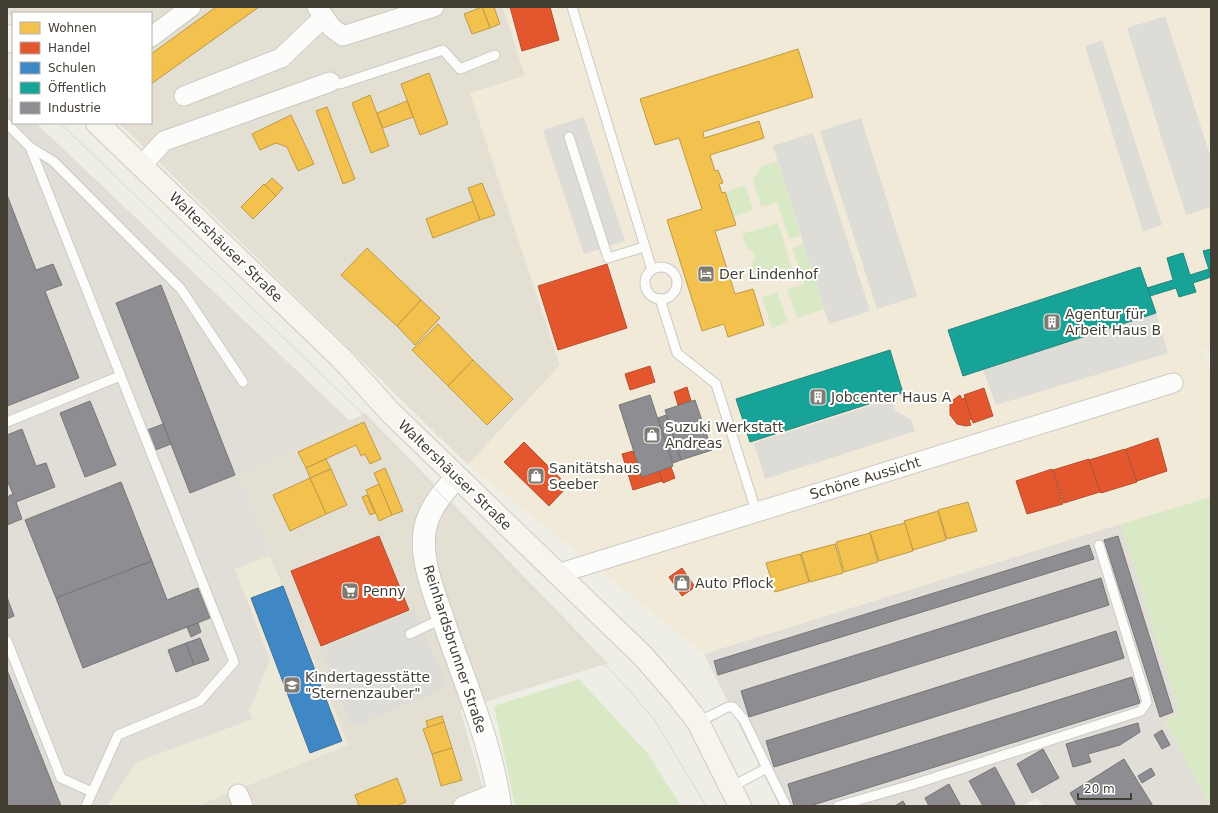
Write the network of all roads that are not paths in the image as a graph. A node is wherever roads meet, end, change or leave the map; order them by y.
1 (191, 7) edge
2 (434, 7) edge
3 (572, 7) edge
4 (321, 12) edge
5 (152, 36) edge
6 (495, 55) dead end
7 (330, 82) joint
8 (184, 96) dead end
9 (7, 124) edge
10 (98, 124) edge
11 (569, 137) dead end
12 (30, 147) junction
13 (141, 166) junction
14 (644, 247) junction
15 (652, 270) junction
16 (660, 299) junction
17 (120, 376) junction
18 (243, 382) dead end
19 (1173, 383) dead end
20 (7, 422) edge
21 (457, 477) junction
22 (756, 511) junction
23 (1099, 545) dead end
24 (557, 574) junction
25 (443, 618) junction
26 (410, 634) dead end
27 (7, 641) edge
28 (698, 722) junction
29 (767, 768) junction
30 (92, 792) junction
31 (735, 796) edge
32 (499, 799) edge
33 (86, 806) edge
34 (463, 806) edge
35 (786, 806) edge
36 (838, 806) edge

1 - 5 street
2 - 4 street
3 - 14 lane
4 - 8 street
6 - 7 lane
7 - 13 street
9 - 12 lane
10 - 13 main road, Waltershäuser Straße
11 - 14 lane
12 - 17 lane
12 - 18 lane
13 - 21 main road, Waltershäuser Straße
14 - 15 lane
15 - 16 lane
15 - 16 lane
16 - 22 lane
17 - 20 lane
17 - 30 lane
19 - 22 street, Schöne Aussicht
21 - 24 main road, Waltershäuser Straße
21 - 25 street, Reinhardsbrunner Straße
22 - 24 street, Schöne Aussicht
23 - 36 lane
24 - 28 main road, Waltershäuser Straße
25 - 26 lane
25 - 32 street, Reinhardsbrunner Straße
27 - 30 lane
28 - 29 lane
28 - 31 main road, Waltershäuser Straße
29 - 31 lane
29 - 35 lane
30 - 33 lane
32 - 34 street

